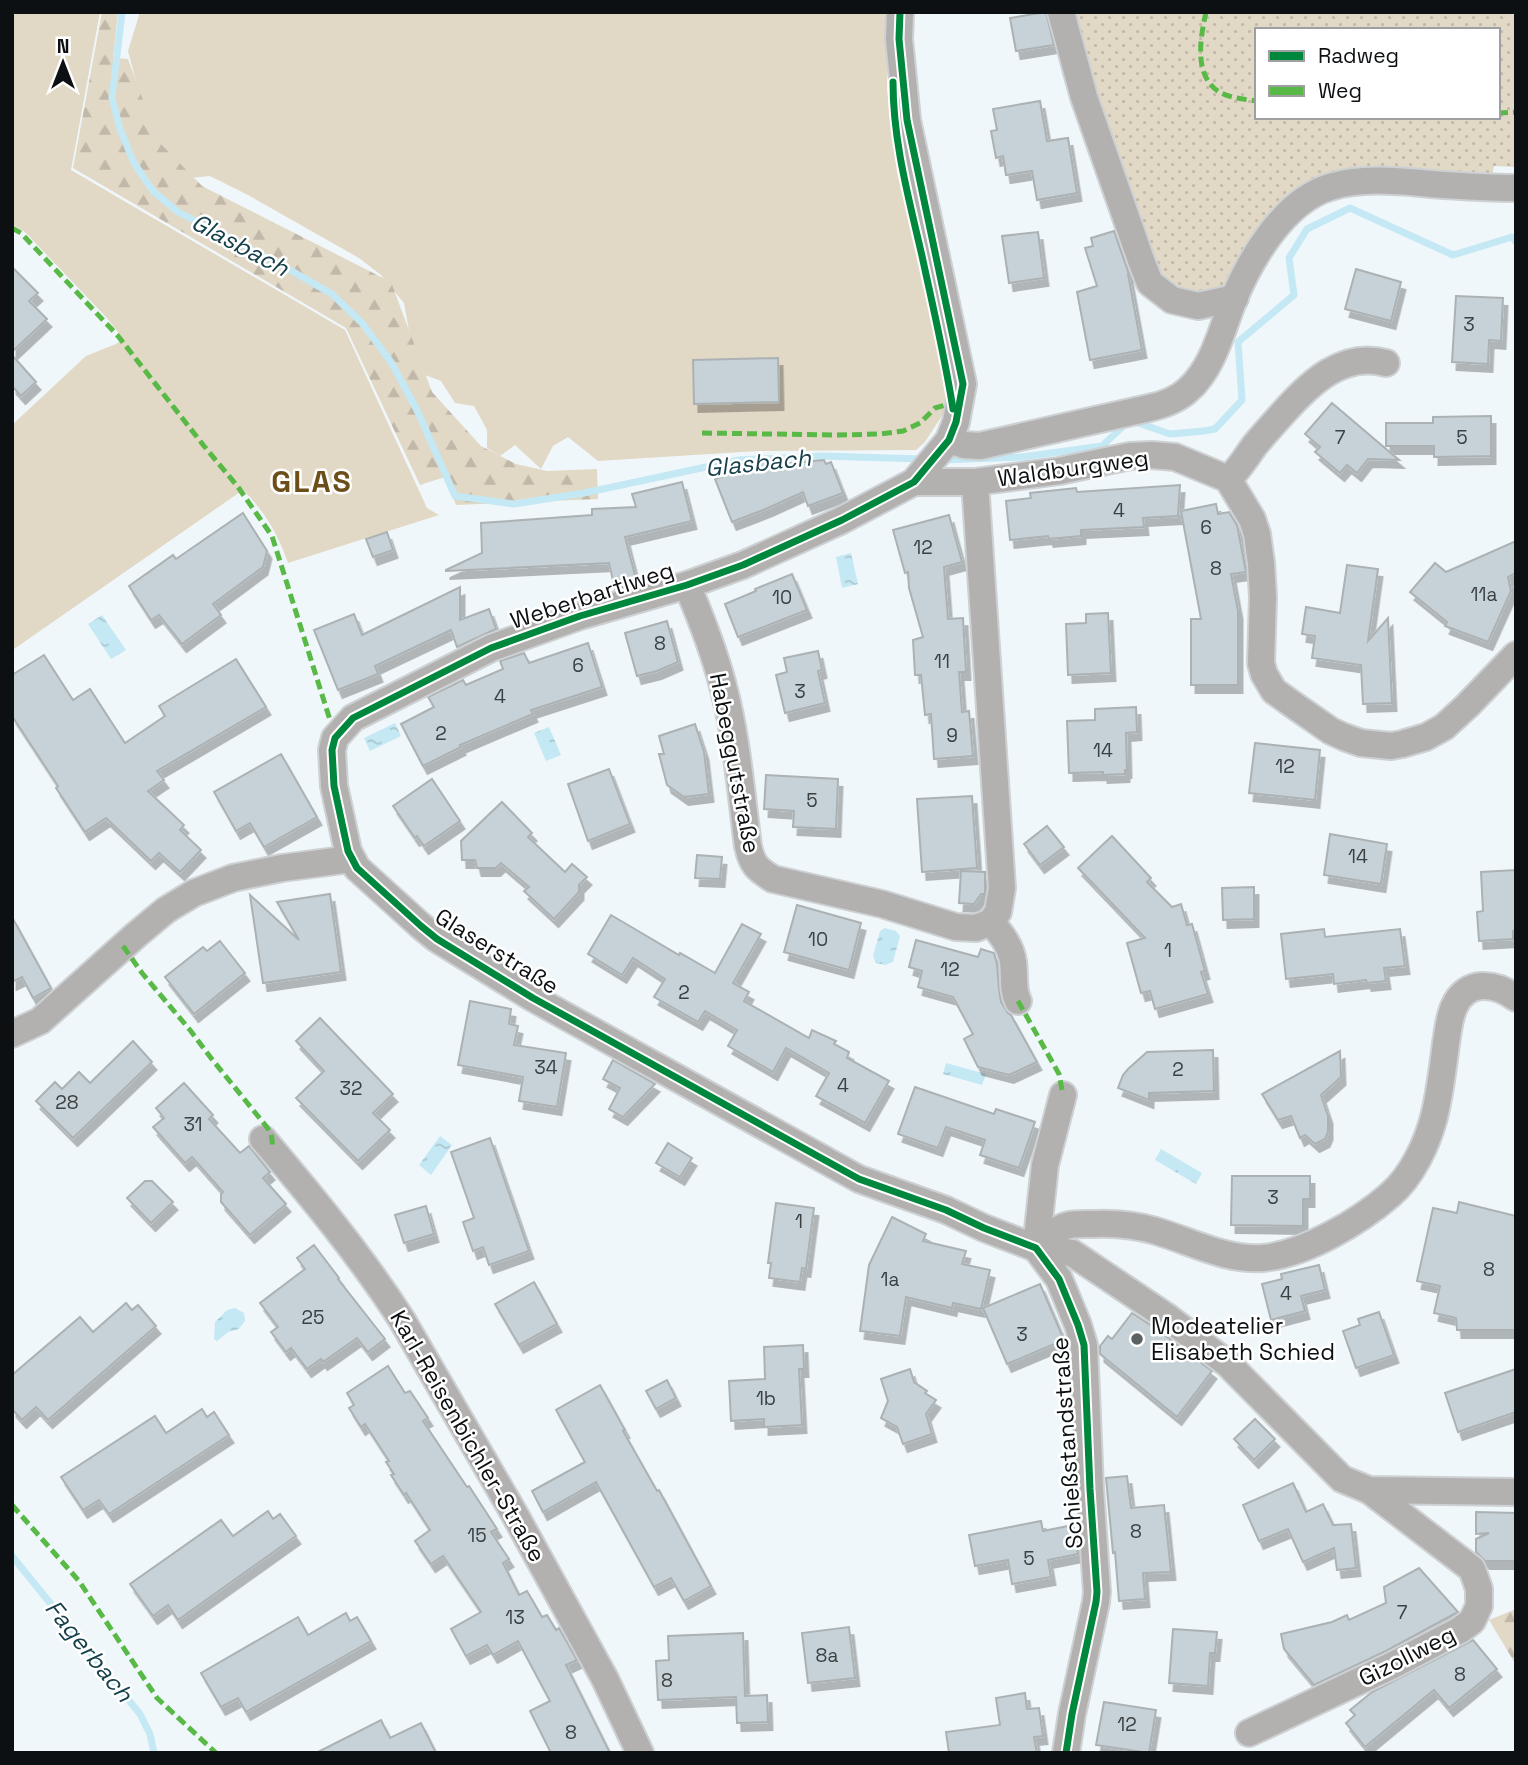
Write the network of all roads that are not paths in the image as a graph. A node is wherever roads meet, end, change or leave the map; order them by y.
1 (900, 12) edge
2 (1061, 12) edge
3 (1516, 188) edge
4 (1235, 298) junction
5 (1386, 363) dead end
6 (953, 431) junction
7 (1228, 480) junction
8 (914, 482) junction
9 (975, 482) junction
10 (687, 585) junction
11 (1516, 655) edge
12 (351, 859) junction
13 (991, 922) junction
14 (1516, 998) edge
15 (1018, 1001) dead end
16 (12, 1034) edge
17 (1063, 1095) dead end
18 (263, 1139) dead end
19 (1036, 1248) junction
20 (1369, 1490) junction
21 (1516, 1492) edge
22 (1249, 1733) dead end
23 (640, 1753) edge
24 (1066, 1753) edge

1 - 6 street
2 - 4 street
3 - 4 street
4 - 6 street
5 - 7 street
6 - 8 street, Weberbartlweg
7 - 9 street, Waldburgweg
7 - 11 street
8 - 9 street, Waldburgweg
8 - 10 street, Weberbartlweg
9 - 13 street
10 - 12 street, Weberbartlweg
10 - 13 street, Habeggutstraße
12 - 16 street
12 - 19 street, Glaserstraße
13 - 15 street
14 - 19 street
17 - 19 street
18 - 23 street, Karl-Reisenbichler-Straße
19 - 20 street, Gizollweg
19 - 24 street, Schießstandstraße
20 - 21 street, Gizollweg
20 - 22 street, Gizollweg

